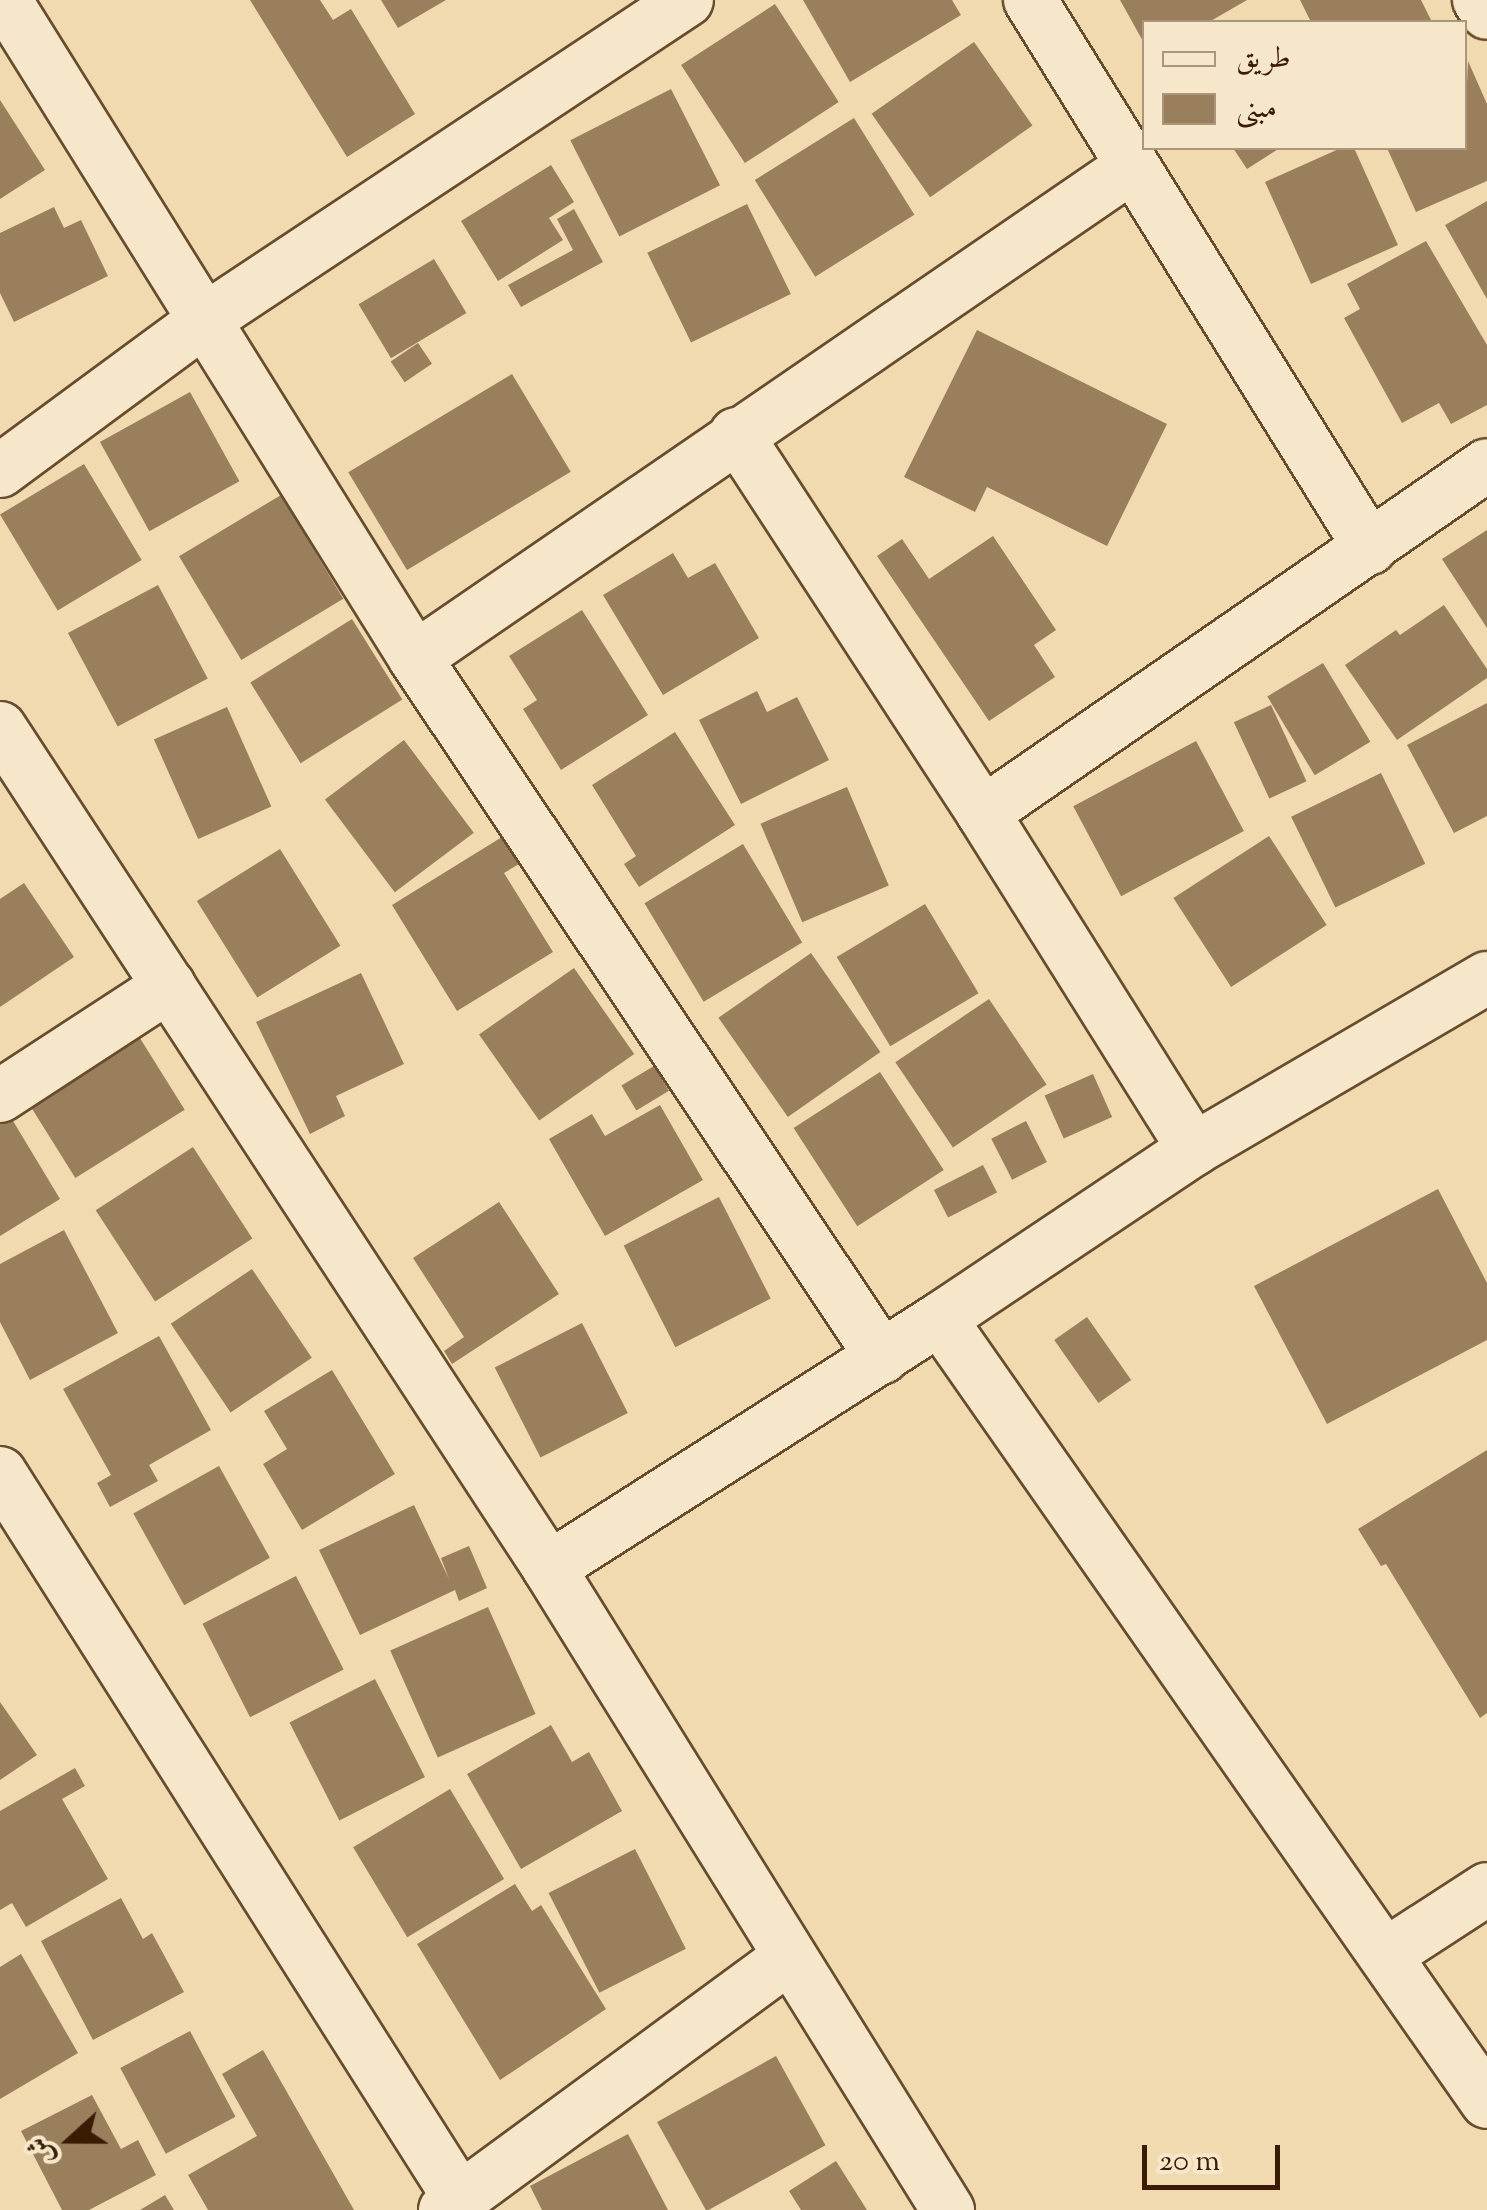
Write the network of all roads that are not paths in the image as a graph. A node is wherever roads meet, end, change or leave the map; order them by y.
1 (5, 0) edge
2 (687, 0) edge
3 (1030, 0) edge
4 (1479, 0) edge
5 (1487, 13) edge
6 (1130, 167) junction
7 (206, 319) junction
8 (736, 434) junction
9 (1487, 465) edge
10 (0, 471) edge
11 (1370, 548) junction
12 (415, 658) junction
13 (0, 728) edge
14 (984, 812) junction
15 (1487, 978) edge
16 (169, 986) junction
17 (0, 1096) edge
18 (1194, 1149) junction
19 (940, 1319) junction
20 (882, 1356) junction
21 (0, 1472) edge
22 (549, 1568) junction
23 (1487, 1889) edge
24 (1387, 1954) junction
25 (788, 1958) junction
26 (1487, 2102) edge
27 (452, 2204) edge
28 (948, 2210) edge

1 - 7 street
2 - 7 street
3 - 6 street
4 - 5 street
6 - 8 street
6 - 11 street
7 - 10 street
7 - 12 street
8 - 12 street
8 - 14 street
9 - 11 street
11 - 14 street
12 - 20 street
13 - 16 street
14 - 18 street
15 - 18 street
16 - 17 street
16 - 22 street
18 - 19 street
19 - 20 street
19 - 24 street
20 - 22 street
21 - 27 street
22 - 25 street
23 - 24 street
24 - 26 street
25 - 27 street
25 - 28 street

